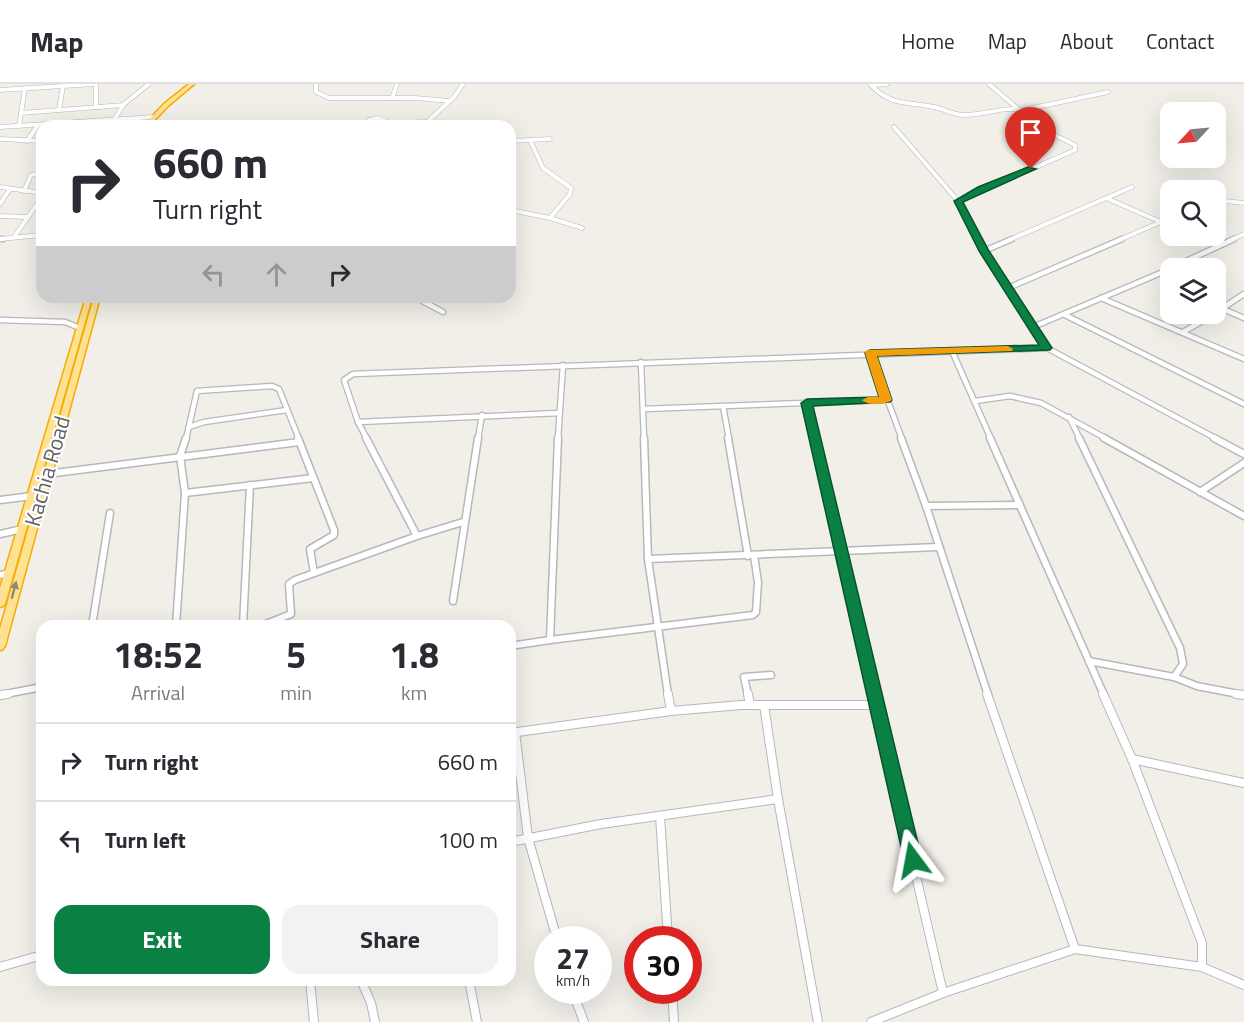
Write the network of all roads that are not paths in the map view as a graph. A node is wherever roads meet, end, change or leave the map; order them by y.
1 (96, 84) edge
2 (149, 84) edge
3 (192, 84) edge
4 (196, 84) edge
5 (316, 84) edge
6 (397, 84) edge
7 (462, 84) edge
8 (887, 84) edge
9 (989, 84) edge
10 (871, 85) edge
11 (63, 86) junction
12 (25, 88) junction
13 (0, 90) edge
14 (1108, 92) dead end
15 (392, 98) junction
16 (450, 101) junction
17 (124, 105) junction
18 (96, 107) junction
19 (1018, 109) junction
20 (59, 110) junction
21 (21, 113) junction
22 (154, 117) junction
23 (114, 120) joint
24 (151, 120) edge
25 (158, 120) edge
26 (429, 120) edge
27 (36, 125) edge
28 (19, 126) junction
29 (894, 127) dead end
30 (0, 128) edge
31 (36, 128) edge
32 (0, 139) edge
33 (550, 139) dead end
34 (27, 141) junction
35 (36, 141) edge
36 (516, 141) edge
37 (530, 141) junction
38 (36, 175) edge
39 (0, 187) edge
40 (1132, 187) dead end
41 (10, 189) junction
42 (24, 191) junction
43 (36, 194) edge
44 (1106, 198) junction
45 (958, 201) junction
46 (1226, 201) edge
47 (1244, 203) edge
48 (0, 204) edge
49 (36, 204) edge
50 (516, 211) edge
51 (0, 216) edge
52 (28, 217) junction
53 (550, 218) junction
54 (1160, 222) edge
55 (1160, 222) edge
56 (582, 228) dead end
57 (1244, 234) edge
58 (36, 235) edge
59 (14, 237) junction
60 (0, 239) edge
61 (984, 251) junction
62 (1194, 258) edge
63 (1160, 274) edge
64 (1008, 288) junction
65 (1244, 294) edge
66 (1101, 298) junction
67 (87, 303) edge
68 (95, 303) edge
69 (426, 303) edge
70 (1226, 306) edge
71 (1226, 311) edge
72 (443, 312) dead end
73 (1065, 315) junction
74 (1244, 318) edge
75 (0, 320) edge
76 (1196, 324) edge
77 (1033, 327) junction
78 (80, 328) junction
79 (1183, 332) junction
80 (1047, 348) junction
81 (952, 351) junction
82 (870, 353) junction
83 (1244, 359) edge
84 (641, 362) junction
85 (563, 365) junction
86 (886, 400) junction
87 (975, 401) junction
88 (807, 403) junction
89 (1244, 404) edge
90 (723, 406) junction
91 (644, 409) junction
92 (286, 410) junction
93 (559, 413) junction
94 (482, 415) junction
95 (1069, 417) junction
96 (358, 422) junction
97 (189, 427) junction
98 (299, 442) junction
99 (1244, 454) edge
100 (180, 456) junction
101 (1244, 463) edge
102 (47, 474) junction
103 (313, 478) junction
104 (250, 485) junction
105 (1200, 492) junction
106 (184, 494) junction
107 (32, 496) junction
108 (0, 501) edge
109 (1020, 505) junction
110 (926, 506) junction
111 (110, 513) dead end
112 (1244, 516) edge
113 (463, 522) junction
114 (22, 529) junction
115 (0, 534) edge
116 (417, 536) junction
117 (938, 547) junction
118 (842, 551) junction
119 (751, 556) junction
120 (648, 559) junction
121 (10, 573) junction
122 (314, 573) junction
123 (0, 575) edge
124 (453, 601) dead end
125 (0, 604) edge
126 (93, 620) edge
127 (176, 620) edge
128 (243, 620) edge
129 (276, 620) edge
130 (656, 625) junction
131 (550, 640) junction
132 (0, 642) edge
133 (516, 645) edge
134 (1089, 661) junction
135 (771, 675) dead end
136 (1174, 677) junction
137 (36, 688) edge
138 (0, 695) edge
139 (1244, 696) edge
140 (750, 705) junction
141 (764, 705) junction
142 (878, 705) junction
143 (671, 711) junction
144 (516, 732) edge
145 (516, 759) edge
146 (1132, 759) junction
147 (1244, 783) edge
148 (778, 799) junction
149 (660, 816) junction
150 (528, 838) junction
151 (516, 841) edge
152 (553, 926) edge
153 (668, 926) edge
154 (1075, 949) junction
155 (36, 957) edge
156 (0, 967) edge
157 (1202, 967) junction
158 (1244, 985) edge
159 (311, 986) edge
160 (364, 986) edge
161 (470, 986) edge
162 (943, 993) junction
163 (577, 1004) edge
164 (673, 1004) edge
165 (314, 1022) edge
166 (375, 1022) edge
167 (477, 1022) edge
168 (584, 1022) edge
169 (674, 1022) edge
170 (818, 1022) edge
171 (871, 1022) edge

1 - 11 street
1 - 18 street
2 - 17 street
3 - 22 highway
4 - 25 highway
5 - 15 street
6 - 15 street
7 - 16 street
8 - 10 street
9 - 19 street
10 - 19 street
11 - 12 street
11 - 20 street
12 - 13 street
12 - 21 street
14 - 19 street
15 - 16 street
16 - 26 street
17 - 18 street
17 - 23 street
18 - 20 street
19 - 45 street
20 - 21 street
21 - 28 street
22 - 23 street
22 - 24 highway
27 - 28 street
28 - 30 street
29 - 45 street
31 - 34 street
32 - 34 street
33 - 37 street
34 - 35 street
36 - 37 street
37 - 53 street
38 - 42 street
39 - 41 street
40 - 44 street
41 - 42 street
41 - 48 street
42 - 43 street
44 - 54 street
44 - 61 street
45 - 61 street
46 - 47 street
49 - 52 street
50 - 53 street
51 - 52 street
52 - 59 street
53 - 56 street
55 - 64 street
57 - 62 street
58 - 59 street
59 - 60 street
61 - 64 street
63 - 66 street
64 - 77 street
65 - 70 street
66 - 73 street
66 - 79 street
67 - 78 highway, Kachia Road
68 - 102 highway, Kachia Road
69 - 72 street
71 - 74 street
73 - 77 street
73 - 89 street
75 - 78 street
76 - 79 street
77 - 80 street
78 - 107 highway, Kachia Road
79 - 83 street
80 - 81 street
80 - 99 street
81 - 82 street
81 - 87 street
82 - 84 street
82 - 86 street
84 - 85 street
84 - 91 street
85 - 93 street
85 - 96 street
86 - 88 street
86 - 110 street
87 - 95 street
87 - 109 street
88 - 90 street
88 - 118 street
90 - 91 street
90 - 119 street
91 - 120 street
92 - 97 street
92 - 97 street
92 - 98 street
93 - 94 street
93 - 131 street
94 - 96 street
94 - 113 street
95 - 105 street
95 - 136 street
96 - 116 street
97 - 100 street
98 - 100 street
98 - 103 street
100 - 102 street
100 - 106 street
101 - 105 street
132 -> 102 highway, Kachia Road
103 - 104 street
103 - 122 street
104 - 106 street
104 - 128 street
105 - 112 street
106 - 127 street
107 - 108 street
107 - 114 highway, Kachia Road
109 - 110 street
109 - 134 street
110 - 117 street
111 - 126 street
113 - 116 street
113 - 124 street
114 - 115 street
114 - 121 highway, Kachia Road
116 - 122 street
117 - 118 street
117 - 154 street
118 - 119 street
118 - 142 street
119 - 120 street
119 - 130 street
120 - 130 street
121 - 123 street
121 - 125 highway, Kachia Road
122 - 129 street
130 - 131 street
130 - 143 street
131 - 133 street
134 - 136 street
134 - 146 street
135 - 140 street
136 - 139 street
137 - 138 street
140 - 141 street
140 - 143 street
141 - 142 street
141 - 148 street
142 - 162 street
143 - 144 street
145 - 150 street
146 - 147 street
146 - 157 street
148 - 149 street
148 - 170 street
149 - 150 street
149 - 153 street
150 - 151 street
150 - 152 street
154 - 157 street
154 - 162 street
155 - 156 street
157 - 158 street
159 - 165 street
160 - 166 street
161 - 167 street
162 - 171 street
163 - 168 street
164 - 169 street

